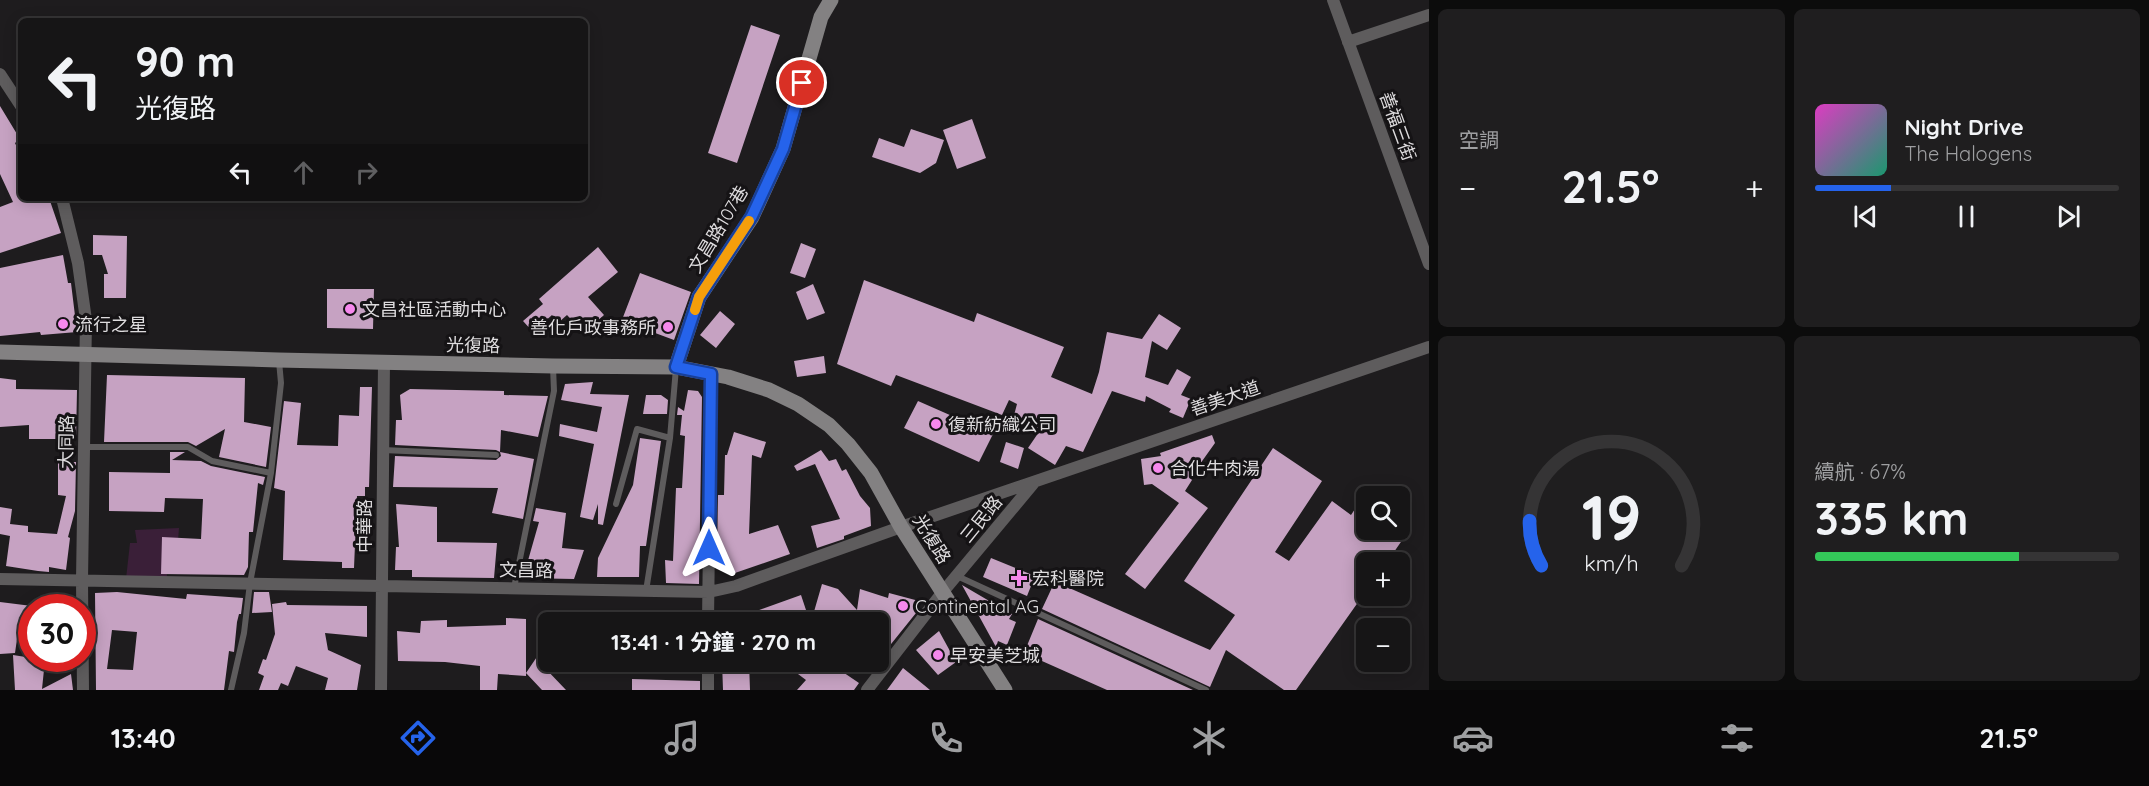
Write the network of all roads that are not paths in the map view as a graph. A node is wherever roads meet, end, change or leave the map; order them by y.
1 (831, 0) edge
2 (1333, 0) edge
3 (1429, 15) edge
4 (1348, 42) junction
5 (0, 74) edge
6 (18, 101) edge
7 (63, 201) edge
8 (1429, 264) edge
9 (1429, 347) edge
10 (0, 352) edge
11 (87, 355) junction
12 (278, 360) junction
13 (384, 362) junction
14 (553, 366) junction
15 (676, 367) junction
16 (711, 374) junction
17 (670, 438) junction
18 (84, 447) junction
19 (383, 450) junction
20 (496, 455) dead end
21 (271, 473) junction
22 (1034, 483) junction
23 (616, 504) dead end
24 (901, 527) junction
25 (957, 576) junction
26 (0, 579) edge
27 (82, 580) junction
28 (250, 583) junction
29 (382, 586) junction
30 (514, 588) junction
31 (646, 591) junction
32 (709, 592) junction
33 (942, 593) junction
34 (708, 612) edge
35 (708, 672) edge
36 (83, 690) edge
37 (231, 690) edge
38 (381, 690) edge
39 (708, 690) edge
40 (867, 690) edge
41 (1005, 690) edge
42 (1206, 690) edge

1 - 15 main road, 文昌路107巷
2 - 4 street, 善福三街
3 - 4 street
4 - 8 street, 善福三街
5 - 6 street
7 - 11 street, 大同路
9 - 22 street, 善美大道
10 - 11 main road, 光復路
11 - 12 main road, 光復路
11 - 18 street, 大同路
12 - 13 main road, 光復路
12 - 21 lane
13 - 14 main road, 光復路
13 - 19 street, 中華路
14 - 15 main road, 光復路
14 - 30 lane
15 - 16 main road, 光復路
15 - 17 lane, 文昌路107巷
16 - 24 main road, 光復路
16 - 32 street
17 - 23 lane
17 - 31 lane, 文昌路107巷
18 - 21 lane
18 - 27 street, 大同路
19 - 20 lane
19 - 29 street, 中華路
21 - 28 lane
22 - 24 street, 文昌路
22 - 25 street, 三民路
24 - 32 street, 文昌路
24 - 33 main road, 光復路
25 - 33 street, 三民路
25 - 42 lane
26 - 27 street, 文昌路
27 - 28 street, 文昌路
27 - 36 street, 大同路
28 - 29 street, 文昌路
28 - 37 lane
29 - 30 street, 文昌路
29 - 38 street, 中華路
30 - 31 street, 文昌路
31 - 32 street, 文昌路
32 - 34 street
33 - 40 street, 三民路
33 - 41 main road, 光復路
35 - 39 street

